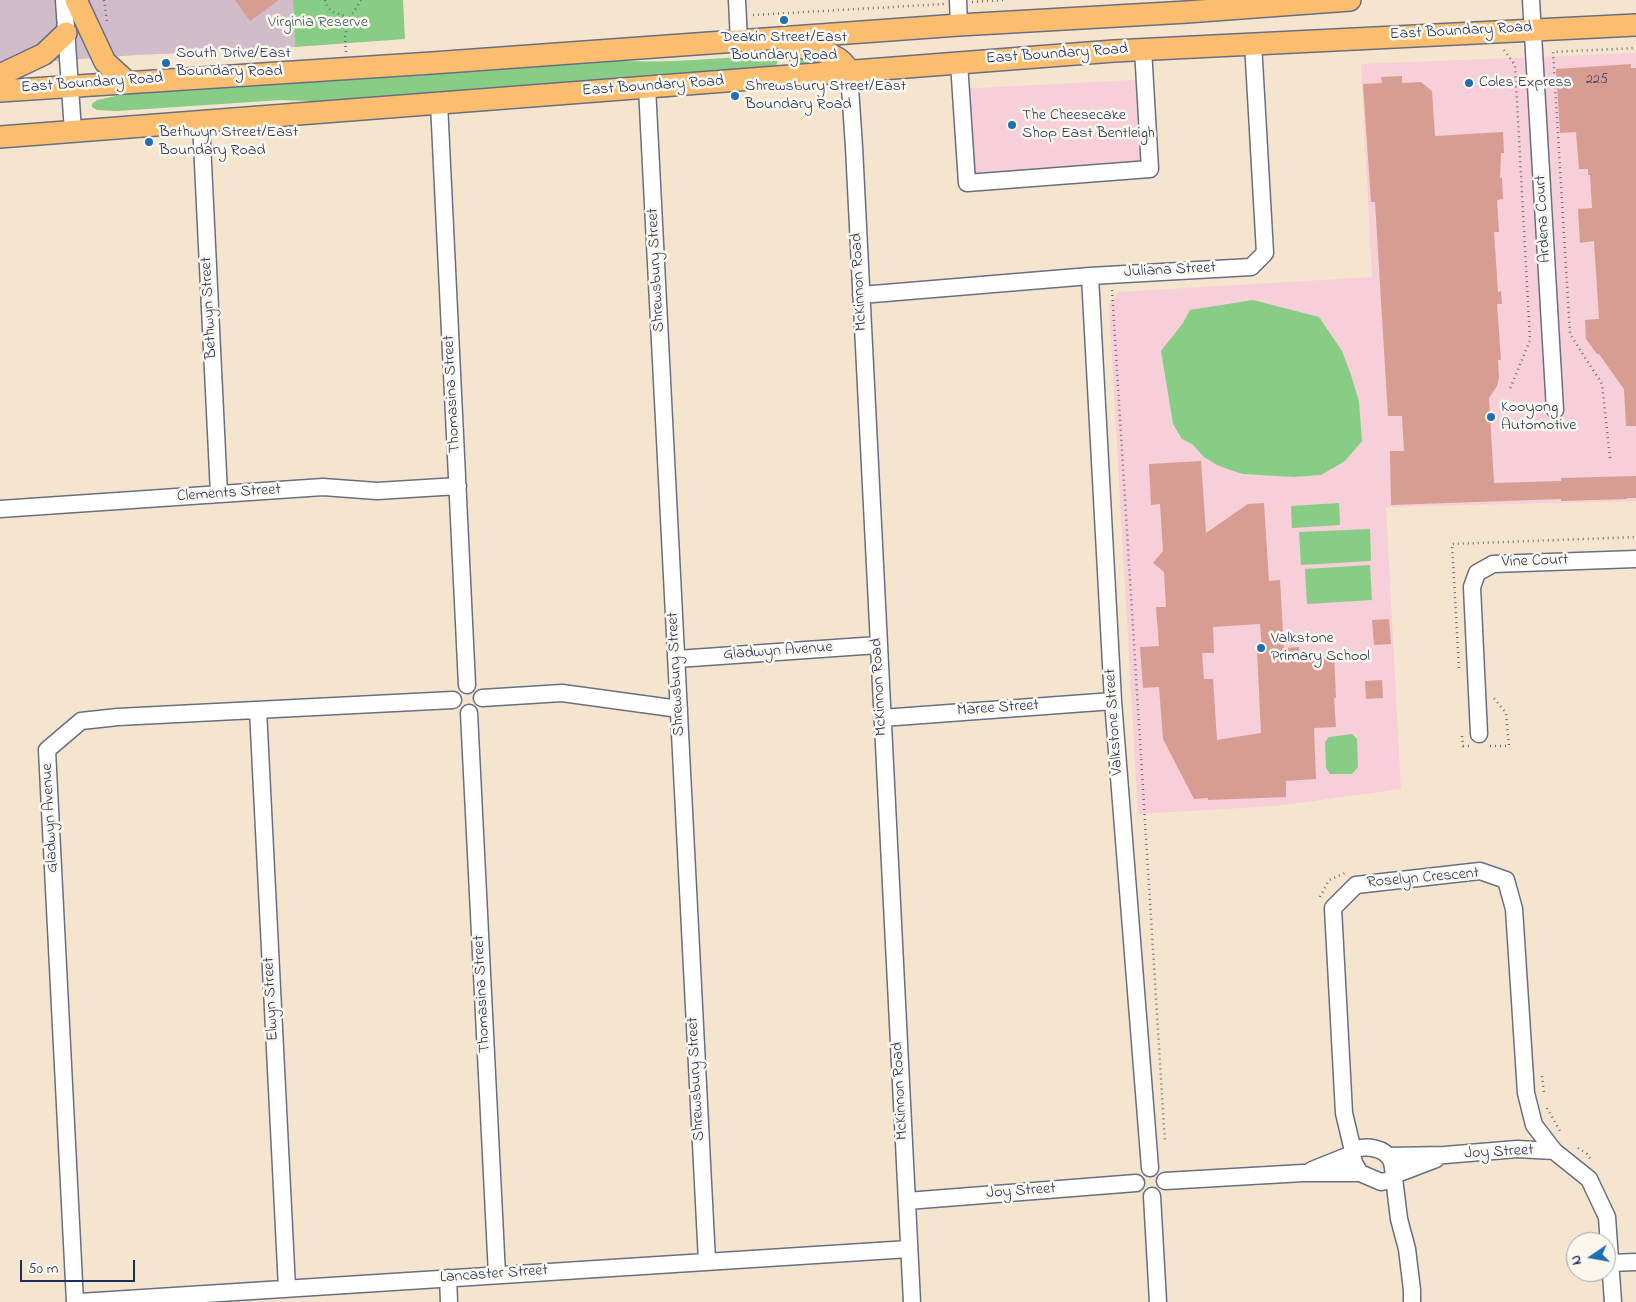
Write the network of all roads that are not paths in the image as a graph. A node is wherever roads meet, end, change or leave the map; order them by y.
1 (64, 0) edge
2 (76, 0) edge
3 (737, 0) edge
4 (1350, 0) edge
5 (1531, 0) edge
6 (958, 1) edge
7 (959, 25) junction
8 (1636, 25) edge
9 (1533, 29) junction
10 (66, 33) junction
11 (775, 38) junction
12 (739, 41) junction
13 (1253, 43) junction
14 (1144, 49) junction
15 (959, 63) junction
16 (849, 72) junction
17 (0, 75) edge
18 (785, 76) junction
19 (127, 82) junction
20 (70, 86) junction
21 (647, 87) junction
22 (0, 91) edge
23 (439, 103) junction
24 (201, 122) junction
25 (73, 131) junction
26 (0, 137) edge
27 (1090, 276) junction
28 (861, 295) junction
29 (1555, 410) dead end
30 (458, 486) junction
31 (219, 494) junction
32 (0, 509) edge
33 (1636, 559) edge
34 (878, 645) junction
35 (677, 659) junction
36 (467, 685) junction
37 (482, 698) junction
38 (453, 700) junction
39 (1113, 700) junction
40 (679, 709) junction
41 (258, 710) junction
42 (469, 713) junction
43 (882, 718) junction
44 (1474, 740) road end
45 (1344, 1113) junction
46 (1554, 1151) junction
47 (1381, 1152) junction
48 (1352, 1153) junction
49 (1445, 1156) junction
50 (1150, 1168) junction
51 (1303, 1173) junction
52 (1360, 1173) junction
53 (1389, 1178) junction
54 (1165, 1181) junction
55 (1136, 1183) junction
56 (1152, 1196) junction
57 (907, 1200) junction
58 (1608, 1232) edge
59 (909, 1249) junction
60 (707, 1261) junction
61 (1636, 1262) edge
62 (1616, 1263) edge
63 (497, 1275) junction
64 (448, 1278) junction
65 (1611, 1282) edge
66 (287, 1288) junction
67 (76, 1302) edge
68 (80, 1302) edge
69 (449, 1302) edge
70 (912, 1302) edge
71 (1158, 1302) edge
72 (1412, 1302) edge
73 (1613, 1302) edge

1 - 10 street
2 - 19 main road
3 - 12 street
4 - 7 main road, East Boundary Road
5 - 9 street, Ardena Court
6 - 7 street
7 - 11 main road, East Boundary Road
8 - 9 main road, East Boundary Road
9 - 13 main road, East Boundary Road
9 - 29 street, Ardena Court
10 - 17 main road
10 - 20 street
11 - 12 main road, East Boundary Road
11 - 16 main road
11 - 18 main road
12 - 19 main road, East Boundary Road
13 - 14 main road, East Boundary Road
13 - 27 street, Juliana Street
14 - 15 main road, East Boundary Road
14 - 15 street
15 - 16 main road, East Boundary Road
16 - 18 main road, East Boundary Road
16 - 28 street, McKinnon Road
18 - 21 main road, East Boundary Road
19 - 20 main road, East Boundary Road
20 - 22 main road, East Boundary Road
20 - 25 street
21 - 23 main road, East Boundary Road
21 - 35 street, Shrewsbury Street
23 - 24 main road, East Boundary Road
23 - 30 street, Thomasina Street
24 - 25 main road, East Boundary Road
24 - 31 street, Bethwyn Street
25 - 26 main road, East Boundary Road
27 - 28 street, Juliana Street
27 - 39 street, Valkstone Street
28 - 34 street, McKinnon Road
30 - 31 street, Clements Street
30 - 36 street, Thomasina Street
31 - 32 street, Clements Street
33 - 44 street, Vine Court
34 - 35 street, Gladwyn Avenue
34 - 43 street, McKinnon Road
35 - 40 street, Shrewsbury Street
36 - 37 street
36 - 38 street
37 - 40 street
37 - 42 street
38 - 41 street, Gladwyn Avenue
38 - 42 street
39 - 43 street, Maree Street
39 - 50 street, Valkstone Street
40 - 60 street, Shrewsbury Street
41 - 66 street, Elwyn Street
41 - 67 street, Gladwyn Avenue
42 - 63 street, Thomasina Street
43 - 57 street, McKinnon Road
45 - 46 street, Roselyn Crescent
45 - 47 street
45 - 48 street, Roselyn Crescent
46 - 49 street, Joy Street
46 - 58 street
47 - 48 street, Joy Street
47 - 49 street, Joy Street
47 - 53 street
48 - 51 street
48 - 52 street, Roselyn Crescent
49 - 53 street, Joy Street
50 - 54 street
50 - 55 street
51 - 52 street
51 - 54 street
52 - 53 street
53 - 72 street
54 - 56 street
55 - 56 street
55 - 57 street, Joy Street
56 - 71 street
57 - 59 street, McKinnon Road
59 - 60 street, Lancaster Street
59 - 70 street, McKinnon Road
60 - 63 street, Lancaster Street
61 - 62 street
63 - 64 street, Lancaster Street
64 - 66 street, Lancaster Street
64 - 69 street
65 - 73 street
66 - 68 street, Lancaster Street

